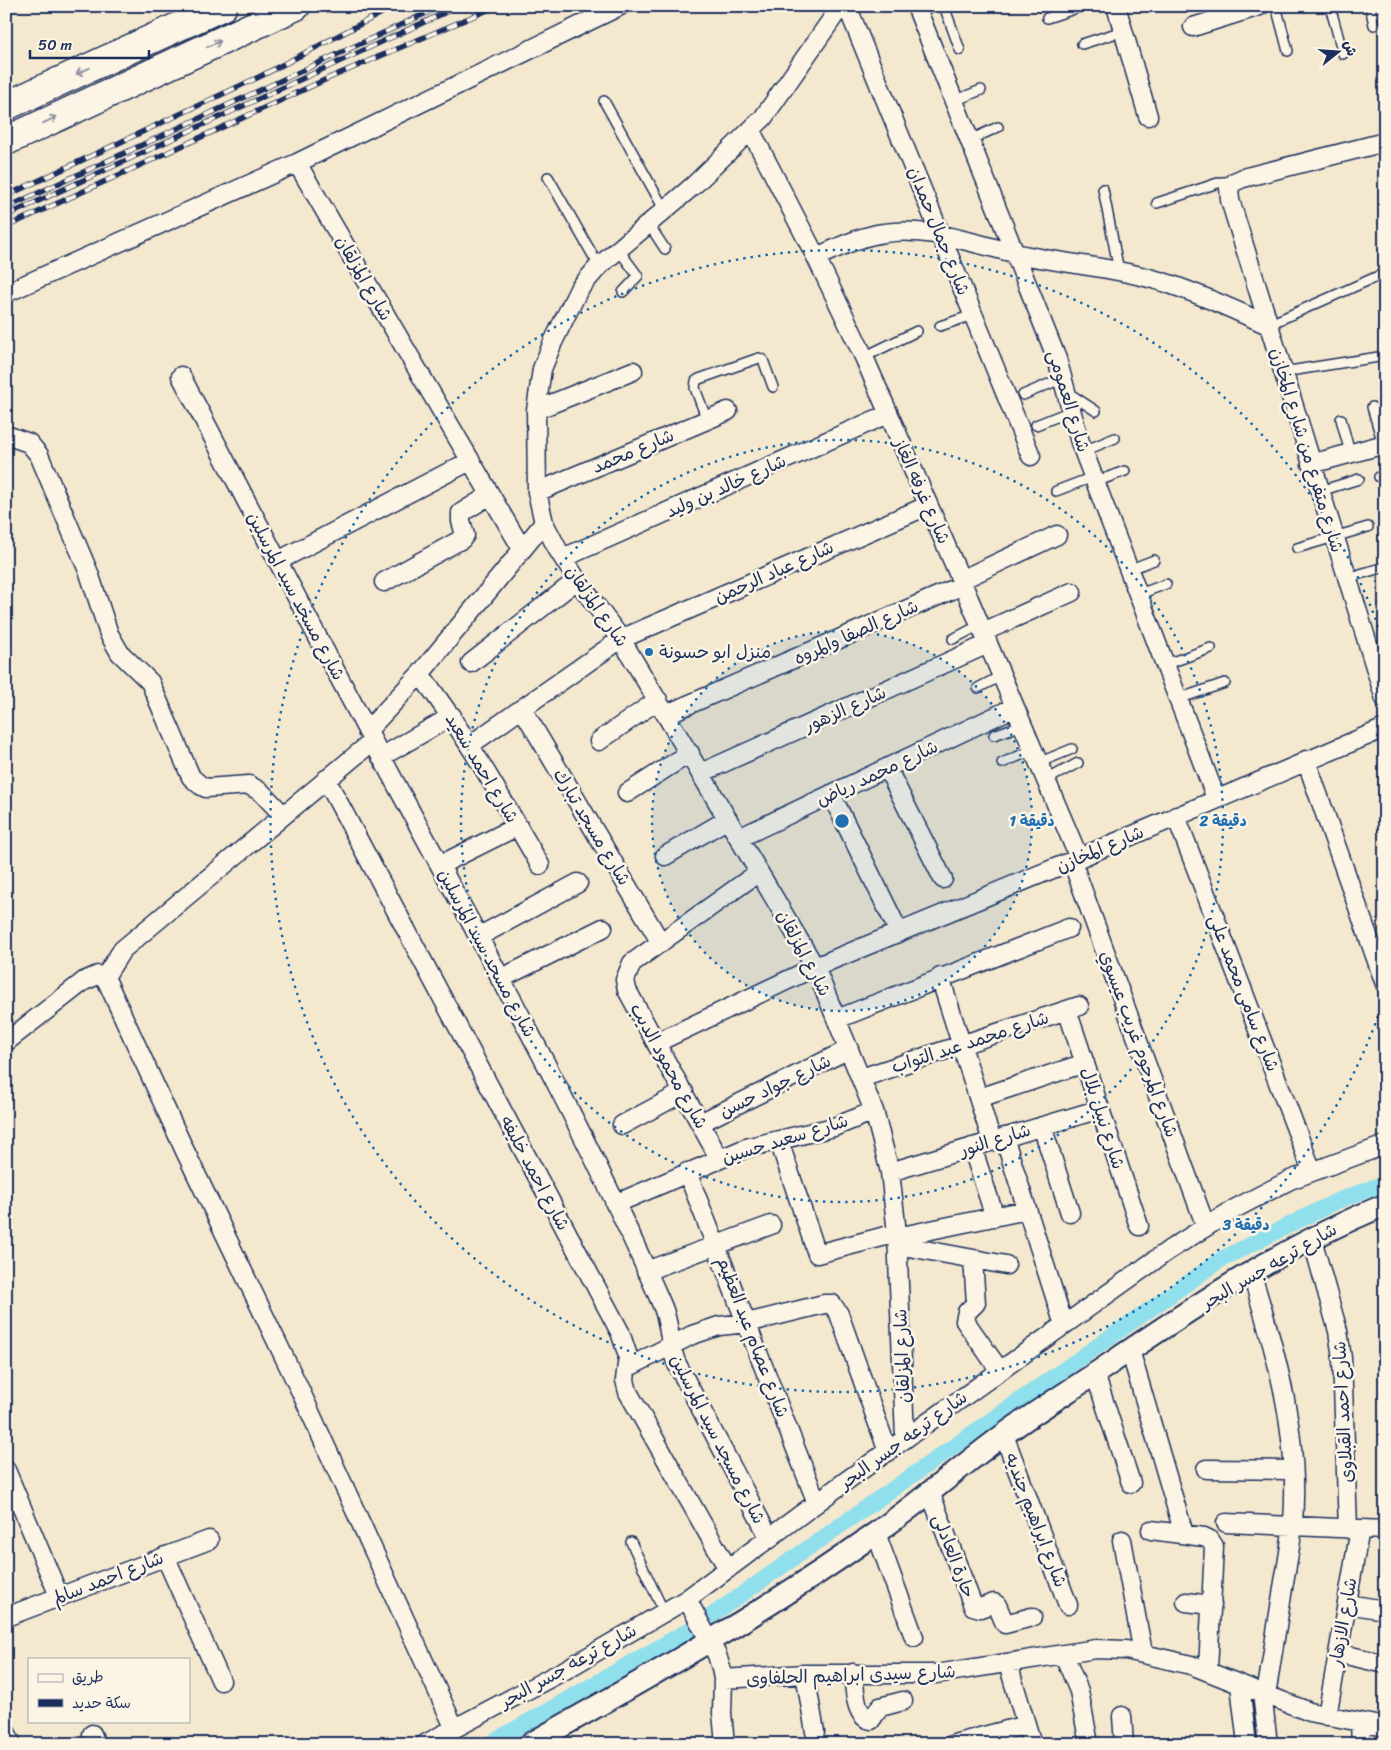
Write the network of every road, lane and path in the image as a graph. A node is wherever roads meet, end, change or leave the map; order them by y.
1 (223, 6) edge
2 (296, 6) edge
3 (620, 6) edge
4 (841, 6) edge
5 (847, 6) edge
6 (916, 6) edge
7 (944, 6) edge
8 (1083, 6) edge
9 (1116, 6) edge
10 (1260, 6) edge
11 (1276, 6) edge
12 (1330, 6) edge
13 (1370, 6) edge
14 (1047, 18) dead end
15 (1374, 25) dead end
16 (1193, 27) dead end
17 (1123, 32) junction
18 (1082, 44) dead end
19 (960, 50) dead end
20 (1288, 51) dead end
21 (1343, 54) dead end
22 (981, 90) dead end
23 (604, 101) dead end
24 (954, 101) junction
25 (6, 106) edge
26 (1148, 116) dead end
27 (998, 127) dead end
28 (751, 131) junction
29 (970, 140) junction
30 (6, 141) edge
31 (1385, 142) edge
32 (297, 163) junction
33 (548, 177) dead end
34 (1102, 188) dead end
35 (1229, 194) junction
36 (1158, 203) dead end
37 (664, 209) junction
38 (648, 223) junction
39 (940, 235) junction
40 (618, 249) junction
41 (665, 249) dead end
42 (1016, 253) junction
43 (816, 257) junction
44 (599, 266) junction
45 (1118, 271) junction
46 (1385, 273) edge
47 (623, 292) dead end
48 (6, 293) edge
49 (973, 316) junction
50 (1268, 325) junction
51 (940, 326) dead end
52 (917, 331) dead end
53 (1385, 356) edge
54 (864, 357) junction
55 (633, 371) dead end
56 (1283, 372) junction
57 (181, 376) dead end
58 (1065, 385) junction
59 (773, 387) dead end
60 (1023, 395) dead end
61 (1372, 407) dead end
62 (536, 410) junction
63 (1071, 410) junction
64 (728, 411) dead end
65 (1096, 411) dead end
66 (888, 414) junction
67 (1341, 419) dead end
68 (707, 420) junction
69 (1036, 425) dead end
70 (6, 435) edge
71 (1115, 438) dead end
72 (1384, 444) edge
73 (1084, 451) junction
74 (1350, 453) junction
75 (1031, 456) dead end
76 (470, 461) junction
77 (1311, 464) junction
78 (1125, 471) dead end
79 (1359, 479) dead end
80 (1094, 480) junction
81 (1320, 491) junction
82 (537, 492) junction
83 (1056, 492) dead end
84 (490, 496) junction
85 (927, 506) junction
86 (544, 523) junction
87 (1368, 527) dead end
88 (1057, 535) dead end
89 (1334, 538) junction
90 (1297, 548) dead end
91 (522, 549) junction
92 (563, 558) junction
93 (1154, 560) dead end
94 (278, 561) junction
95 (1381, 568) dead end
96 (1128, 570) junction
97 (1346, 578) junction
98 (577, 580) junction
99 (384, 582) dead end
100 (962, 582) junction
101 (1166, 584) dead end
102 (1072, 592) dead end
103 (1137, 595) junction
104 (984, 634) junction
105 (621, 639) junction
106 (953, 639) dead end
107 (1210, 648) dead end
108 (470, 663) dead end
109 (1164, 665) junction
110 (420, 674) junction
111 (1001, 676) junction
112 (1225, 683) dead end
113 (978, 688) dead end
114 (1178, 699) junction
115 (1385, 699) edge
116 (663, 707) junction
117 (1015, 707) junction
118 (523, 710) junction
119 (452, 716) junction
120 (1022, 725) junction
121 (1385, 728) edge
122 (994, 735) dead end
123 (370, 736) junction
124 (598, 741) dead end
125 (470, 745) junction
126 (1072, 749) dead end
127 (690, 753) junction
128 (1036, 756) junction
129 (381, 757) junction
130 (1306, 760) junction
131 (1002, 763) dead end
132 (1078, 763) dead end
133 (887, 768) junction
134 (702, 773) junction
135 (326, 779) junction
136 (1046, 780) junction
137 (627, 793) dead end
138 (831, 794) junction
139 (1216, 798) junction
140 (283, 815) junction
141 (1176, 816) junction
142 (728, 819) junction
143 (518, 826) junction
144 (739, 838) junction
145 (665, 856) dead end
146 (1075, 860) junction
147 (440, 865) junction
148 (540, 865) dead end
149 (760, 872) junction
150 (943, 879) dead end
151 (578, 883) dead end
152 (603, 928) dead end
153 (1069, 928) dead end
154 (899, 932) junction
155 (478, 937) junction
156 (661, 943) junction
157 (815, 967) junction
158 (105, 976) junction
159 (940, 976) junction
160 (500, 978) junction
161 (1385, 984) edge
162 (1073, 1008) joint
163 (837, 1019) junction
164 (6, 1042) edge
165 (658, 1042) junction
166 (962, 1045) junction
167 (849, 1049) junction
168 (1085, 1063) junction
169 (861, 1078) junction
170 (684, 1092) junction
171 (979, 1098) junction
172 (1100, 1108) junction
173 (874, 1111) junction
174 (700, 1123) junction
175 (622, 1125) dead end
176 (1042, 1126) junction
177 (998, 1139) junction
178 (779, 1141) junction
179 (1385, 1145) edge
180 (972, 1147) junction
181 (719, 1158) junction
182 (1312, 1171) junction
183 (687, 1172) junction
184 (890, 1172) junction
185 (615, 1204) junction
186 (1384, 1209) edge
187 (1028, 1210) junction
188 (1070, 1213) dead end
189 (994, 1217) junction
190 (771, 1225) dead end
191 (1139, 1226) dead end
192 (1206, 1227) junction
193 (897, 1238) junction
194 (1312, 1239) junction
195 (716, 1244) junction
196 (973, 1260) junction
197 (1006, 1266) dead end
198 (646, 1271) junction
199 (1251, 1272) junction
200 (747, 1323) junction
201 (1064, 1325) junction
202 (670, 1344) junction
203 (1130, 1350) junction
204 (627, 1368) junction
205 (1000, 1371) junction
206 (1095, 1374) junction
207 (1004, 1435) junction
208 (905, 1440) junction
209 (888, 1452) junction
210 (6, 1470) edge
211 (1206, 1470) dead end
212 (1293, 1470) junction
213 (1131, 1483) dead end
214 (930, 1492) junction
215 (817, 1503) junction
216 (1226, 1523) dead end
217 (1293, 1527) junction
218 (1354, 1529) junction
219 (1151, 1530) dead end
220 (1385, 1530) edge
221 (876, 1533) junction
222 (1184, 1534) junction
223 (770, 1539) junction
224 (209, 1540) dead end
225 (1122, 1540) dead end
226 (631, 1542) dead end
227 (165, 1556) junction
228 (728, 1569) junction
229 (59, 1596) junction
230 (1186, 1602) dead end
231 (689, 1603) junction
232 (1347, 1604) junction
233 (1068, 1605) dead end
234 (1212, 1605) junction
235 (1385, 1610) edge
236 (664, 1612) junction
237 (6, 1616) edge
238 (1032, 1617) dead end
239 (914, 1638) dead end
240 (707, 1639) junction
241 (1143, 1653) junction
242 (1338, 1653) junction
243 (1064, 1655) junction
244 (1008, 1664) junction
245 (1385, 1664) edge
246 (1208, 1671) junction
247 (853, 1673) junction
248 (805, 1674) junction
249 (723, 1680) junction
250 (221, 1682) dead end
251 (1240, 1685) junction
252 (1264, 1694) junction
253 (903, 1701) dead end
254 (1122, 1716) dead end
255 (1327, 1716) junction
256 (1360, 1723) junction
257 (1026, 1725) junction
258 (454, 1727) junction
259 (1385, 1727) edge
260 (6, 1732) edge
261 (815, 1732) dead end
262 (12, 1744) edge
263 (425, 1744) edge
264 (530, 1744) edge
265 (725, 1744) edge
266 (954, 1744) edge
267 (1032, 1744) edge
268 (1089, 1744) edge
269 (1124, 1744) edge
270 (1247, 1744) edge
271 (1268, 1744) edge
272 (1362, 1744) edge

1 -> 25 highway
30 -> 2 highway
3 - 32 street
4 - 28 street, شارع المزلقان
5 - 39 street, شارع جمال حمدان
6 - 24 street, شارع العمومى
7 - 19 lane
8 - 14 lane
9 - 17 street
10 - 16 street
11 - 20 lane
12 - 21 lane
13 - 15 lane
17 - 18 lane
17 - 26 street
22 - 24 lane
23 - 37 lane
24 - 29 street, شارع العمومى
27 - 29 lane
28 - 37 street, شارع المزلقان
28 - 43 street, شارع غرفه الغاز
29 - 42 street, شارع العمومى
31 - 35 street
32 - 48 street
32 - 76 street, شارع المزلقان
33 - 44 lane
34 - 45 lane
35 - 36 lane
35 - 50 street, شارع متفرع من شارع المخازن
37 - 38 street, شارع المزلقان
38 - 40 street, شارع المزلقان
38 - 41 lane
39 - 42 street
39 - 43 street
39 - 49 street, شارع جمال حمدان
40 - 44 street, شارع المزلقان
40 - 47 lane
42 - 45 street
42 - 58 street, شارع العمومى
43 - 54 street, شارع غرفه الغاز
44 - 62 street, شارع المزلقان
45 - 50 street
46 - 50 lane
49 - 51 lane
49 - 75 street, شارع جمال حمدان
50 - 56 street, شارع متفرع من شارع المخازن
52 - 54 lane
53 - 56 lane
54 - 66 street, شارع غرفه الغاز
55 - 62 street
56 - 77 street, شارع متفرع من شارع المخازن
57 - 94 street, شارع مسجد سيد المرسلين
58 - 60 lane
58 - 63 street, شارع العمومى
58 - 65 lane
59 - 68 lane
61 - 72 lane
62 - 82 street, شارع المزلقان
63 - 69 lane
63 - 73 street, شارع العمومى
64 - 68 street, شارع محمد
66 - 85 street, شارع غرفه الغاز
66 - 92 street, شارع خالد بن وليد
67 - 74 lane
68 - 82 street, شارع محمد
70 - 140 street
71 - 73 lane
72 - 74 street
73 - 80 street, شارع العمومى
74 - 77 street
76 - 84 street, شارع المزلقان
76 - 94 street
77 - 81 street, شارع متفرع من شارع المخازن
78 - 80 lane
79 - 81 lane
80 - 83 lane
80 - 96 street, شارع العمومى
81 - 89 street, شارع متفرع من شارع المخازن
82 - 86 street, شارع المزلقان
84 - 91 street, شارع المزلقان
84 - 99 street
85 - 100 street, شارع غرفه الغاز
85 - 105 street, شارع عباد الرحمن
86 - 91 street
86 - 92 street, شارع المزلقان
87 - 89 lane
88 - 100 street, شارع الصفا والمروه
89 - 90 lane
89 - 97 street, شارع متفرع من شارع المخازن
91 - 110 street
92 - 98 street, شارع المزلقان
93 - 96 lane
94 - 123 street, شارع مسجد سيد المرسلين
95 - 97 lane
96 - 103 street, شارع العمومى
97 - 115 street, شارع متفرع من شارع المخازن
98 - 105 street, شارع المزلقان
98 - 108 street
100 - 104 street, شارع غرفه الغاز
100 - 116 street, شارع الصفا والمروه
101 - 103 lane
102 - 104 street, شارع الزهور
103 - 109 street, شارع العمومى
104 - 106 lane
104 - 111 street, شارع غرفه الغاز
104 - 134 street, شارع الزهور
105 - 116 street, شارع المزلقان
105 - 118 street, شارع عباد الرحمن
107 - 109 lane
109 - 114 street, شارع العمومى
110 - 119 street, شارع احمد سعيد
110 - 123 street
111 - 113 lane
111 - 117 street, شارع غرفه الغاز
112 - 114 lane
114 - 139 street, شارع العمومى
116 - 124 street, شارع الصفا والمروه
116 - 127 street, شارع المزلقان
117 - 120 street, شارع غرفه الغاز
117 - 133 street, شارع محمد رياض
118 - 125 street, شارع عباد الرحمن
118 - 156 street, شارع مسجد تبارك
119 - 125 street, شارع احمد سعيد
119 - 129 street
120 - 122 lane
120 - 128 street, شارع غرفه الغاز
121 - 130 street, شارع المخازن
123 - 129 street, شارع مسجد سيد المرسلين
123 - 135 street
125 - 143 street, شارع احمد سعيد
126 - 128 lane
127 - 134 street, شارع المزلقان
127 - 137 street
128 - 131 lane
128 - 136 street, شارع غرفه الغاز
129 - 147 street, شارع مسجد سيد المرسلين
130 - 139 street, شارع المخازن
130 - 161 street
132 - 136 lane
133 - 138 street, شارع محمد رياض
133 - 150 street
134 - 142 street, شارع المزلقان
135 - 140 street
135 - 204 street, شارع احمد خليفه
136 - 146 street, شارع غرفه الغاز
138 - 144 street, شارع محمد رياض
138 - 154 street
139 - 141 street, شارع المخازن
140 - 158 street
141 - 146 street, شارع المخازن
141 - 182 street, شارع سامى محمد على
142 - 144 street, شارع المزلقان
142 - 145 street
143 - 147 street
143 - 148 street, شارع احمد سعيد
144 - 149 street, شارع المزلقان
146 - 154 street, شارع المخازن
146 - 192 street, شارع المرحوم غريب عيسوي
147 - 155 street, شارع مسجد سيد المرسلين
149 - 156 street
149 - 157 street, شارع المزلقان
151 - 155 street
152 - 160 street
153 - 159 street
154 - 157 street, شارع المخازن
155 - 160 street, شارع مسجد سيد المرسلين
156 - 165 street, شارع محمود الديب
157 - 163 street, شارع المزلقان
157 - 165 street, شارع المخازن
158 - 164 street
158 - 258 street
159 - 163 street
159 - 166 street
160 - 185 street, شارع مسجد سيد المرسلين
162 - 166 street, شارع محمد عبد التواب
162 - 168 street, شارع نبيل بلال
163 - 167 street, شارع المزلقان
165 - 170 street, شارع محمود الديب
166 - 169 street, شارع محمد عبد التواب
166 - 171 street
167 - 169 street, شارع المزلقان
167 - 174 street, شارع جواد حسن
168 - 171 street
168 - 172 street, شارع نبيل بلال
169 - 173 street, شارع المزلقان
170 - 174 street, شارع محمود الديب
170 - 175 street
171 - 177 street
172 - 176 street, شارع النور
172 - 191 street, شارع نبيل بلال
173 - 178 street, شارع سعيد حسين
173 - 184 street, شارع المزلقان
174 - 181 street, شارع محمود الديب
176 - 177 street, شارع النور
176 - 188 street
177 - 180 street, شارع النور
177 - 187 street
178 - 181 street, شارع سعيد حسين
178 - 193 street
179 - 182 street, شارع ترعه جسر البحر
180 - 184 street, شارع النور
180 - 189 street
181 - 183 street, شارع سعيد حسين
182 - 192 street, شارع ترعه جسر البحر
183 - 185 street, شارع سعيد حسين
183 - 195 street, شارع عصام عبد العظيم
184 - 193 street, شارع المزلقان
185 - 198 street, شارع مسجد سيد المرسلين
186 - 194 street, شارع ترعه جسر البحر
187 - 189 street
187 - 201 street
189 - 193 street
190 - 195 street
192 - 201 street, شارع ترعه جسر البحر
193 - 196 street
193 - 208 street, شارع المزلقان
194 - 199 street, شارع ترعه جسر البحر
194 - 218 street, شارع احمد القبلاوى
195 - 198 street
195 - 200 street, شارع عصام عبد العظيم
196 - 197 street
196 - 205 street
198 - 202 street, شارع مسجد سيد المرسلين
199 - 203 street, شارع ترعه جسر البحر
199 - 212 street
200 - 202 street
200 - 209 street, شارع المزلقان
200 - 215 street, شارع عصام عبد العظيم
201 - 205 street, شارع ترعه جسر البحر
202 - 204 street
202 - 223 street, شارع مسجد سيد المرسلين
203 - 206 street, شارع ترعه جسر البحر
203 - 222 street
204 - 228 street, شارع احمد خليفه
205 - 208 street, شارع ترعه جسر البحر
206 - 207 street, شارع ترعه جسر البحر
206 - 213 street
207 - 214 street, شارع ترعه جسر البحر
207 - 233 street, شارع ابراهيم جنديه
208 - 209 street, شارع ترعه جسر البحر
209 - 215 street, شارع ترعه جسر البحر
210 - 229 street
211 - 212 street
212 - 217 street
214 - 221 street, شارع ترعه جسر البحر
214 - 238 street, حارة العادلى
215 - 223 street, شارع ترعه جسر البحر
216 - 217 street
217 - 218 street
217 - 252 street
218 - 220 street
218 - 232 street, شارع الازهار
219 - 222 street
221 - 239 street
221 - 240 street, شارع ترعه جسر البحر
222 - 234 street
223 - 228 street, شارع ترعه جسر البحر
224 - 227 street, شارع احمد سالم
225 - 241 street
226 - 236 lane
227 - 229 street, شارع احمد سالم
227 - 250 street
228 - 231 street, شارع ترعه جسر البحر
229 - 237 street, شارع احمد سالم
230 - 234 street
231 - 236 street, شارع ترعه جسر البحر
231 - 240 street
232 - 235 street
232 - 242 street, شارع الازهار
234 - 246 street
236 - 258 street, شارع ترعه جسر البحر
240 - 249 street
240 - 264 street, شارع ترعه جسر البحر
241 - 243 street, شارع سيدى ابراهيم الحلفاوى
241 - 246 street, شارع سيدى ابراهيم الحلفاوى
242 - 245 street
242 - 255 street, شارع الازهار
243 - 244 street, شارع سيدى ابراهيم الحلفاوى
243 - 268 street
244 - 247 street, شارع سيدى ابراهيم الحلفاوى
244 - 257 street
246 - 251 street, شارع سيدى ابراهيم الحلفاوى
247 - 248 street, شارع سيدى ابراهيم الحلفاوى
247 - 253 street
248 - 249 street, شارع سيدى ابراهيم الحلفاوى
248 - 261 street
249 - 265 street
251 - 252 street, شارع سيدى ابراهيم الحلفاوى
251 - 270 street
252 - 255 street, شارع سيدى ابراهيم الحلفاوى
252 - 271 street
254 - 269 street
255 - 256 street, شارع سيدى ابراهيم الحلفاوى
256 - 259 street, شارع سيدى ابراهيم الحلفاوى
256 - 272 street
257 - 266 street
257 - 267 street
258 - 263 street, شارع ترعه جسر البحر
260 - 262 street

